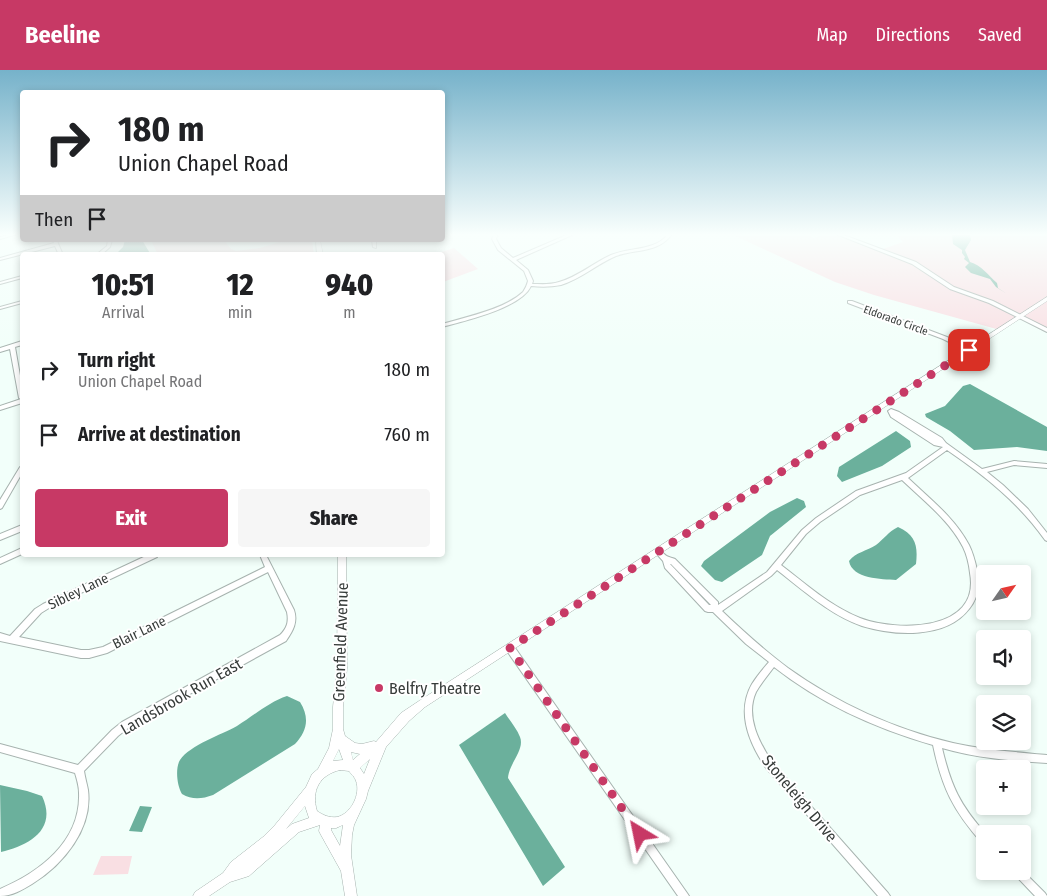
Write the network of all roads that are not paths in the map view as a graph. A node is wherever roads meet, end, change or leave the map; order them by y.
1 (527, 273) edge
2 (582, 273) edge
3 (929, 273) edge
4 (20, 278) edge
5 (0, 283) edge
6 (531, 285) junction
7 (1047, 299) edge
8 (850, 302) dead end
9 (20, 303) edge
10 (0, 308) edge
11 (1020, 316) junction
12 (445, 325) edge
13 (1047, 330) edge
14 (20, 344) edge
15 (12, 346) junction
16 (0, 350) edge
17 (969, 350) junction
18 (20, 388) edge
19 (20, 400) edge
20 (883, 406) junction
21 (0, 408) edge
22 (945, 446) junction
23 (1047, 466) edge
24 (982, 471) junction
25 (20, 472) edge
26 (903, 478) junction
27 (0, 506) edge
28 (20, 529) edge
29 (0, 537) edge
30 (1047, 538) edge
31 (20, 552) edge
32 (658, 552) junction
33 (151, 557) edge
34 (264, 557) edge
35 (342, 557) edge
36 (0, 561) edge
37 (777, 566) junction
38 (269, 568) junction
39 (715, 610) junction
40 (0, 638) edge
41 (11, 640) junction
42 (510, 648) junction
43 (773, 662) junction
44 (340, 733) junction
45 (383, 742) junction
46 (937, 744) junction
47 (0, 748) edge
48 (1047, 760) edge
49 (351, 766) junction
50 (80, 770) junction
51 (317, 777) junction
52 (310, 790) junction
53 (363, 792) junction
54 (355, 810) junction
55 (323, 822) junction
56 (976, 829) edge
57 (346, 868) junction
58 (227, 877) junction
59 (1026, 880) edge
60 (0, 894) edge
61 (199, 896) edge
62 (351, 896) edge
63 (684, 896) edge
64 (885, 896) edge
65 (1042, 896) edge

1 - 6 street
2 - 6 street
3 - 11 street
4 - 5 street
6 - 12 street
7 - 11 main road
8 - 17 street, Eldorado Circle
9 - 10 street
11 - 13 street
11 - 17 main road
14 - 15 street
15 - 16 street
15 - 18 street
17 - 20 main road
19 - 21 street
20 - 22 street
20 - 32 main road
22 - 24 street
22 - 26 street
23 - 24 street
24 - 30 street
25 - 27 street
26 - 37 street
26 - 37 street
28 - 29 street
31 - 36 street
32 - 39 street
32 - 42 main road
33 - 41 street, Sibley Lane
34 - 38 street
35 - 44 main road, Greenfield Avenue
37 - 39 street
38 - 41 street, Blair Lane
38 - 50 street, Landsbrook Run East
39 - 43 street
40 - 41 street, Blair Lane
42 - 45 main road
42 - 63 street
43 - 46 street
43 - 64 street, Stoneleigh Drive
44 - 45 main road
44 - 49 main road, Greenfield Avenue
44 - 51 main road, Greenfield Avenue
45 - 49 main road
45 - 53 main road
46 - 48 street
46 - 56 street
47 - 50 street
49 - 51 main road
49 - 53 main road
50 - 60 street
51 - 52 main road
52 - 55 main road
52 - 58 main road
53 - 54 main road
54 - 55 main road
54 - 57 main road
55 - 57 main road
55 - 58 main road
57 - 62 main road
58 - 61 main road
59 - 65 street

